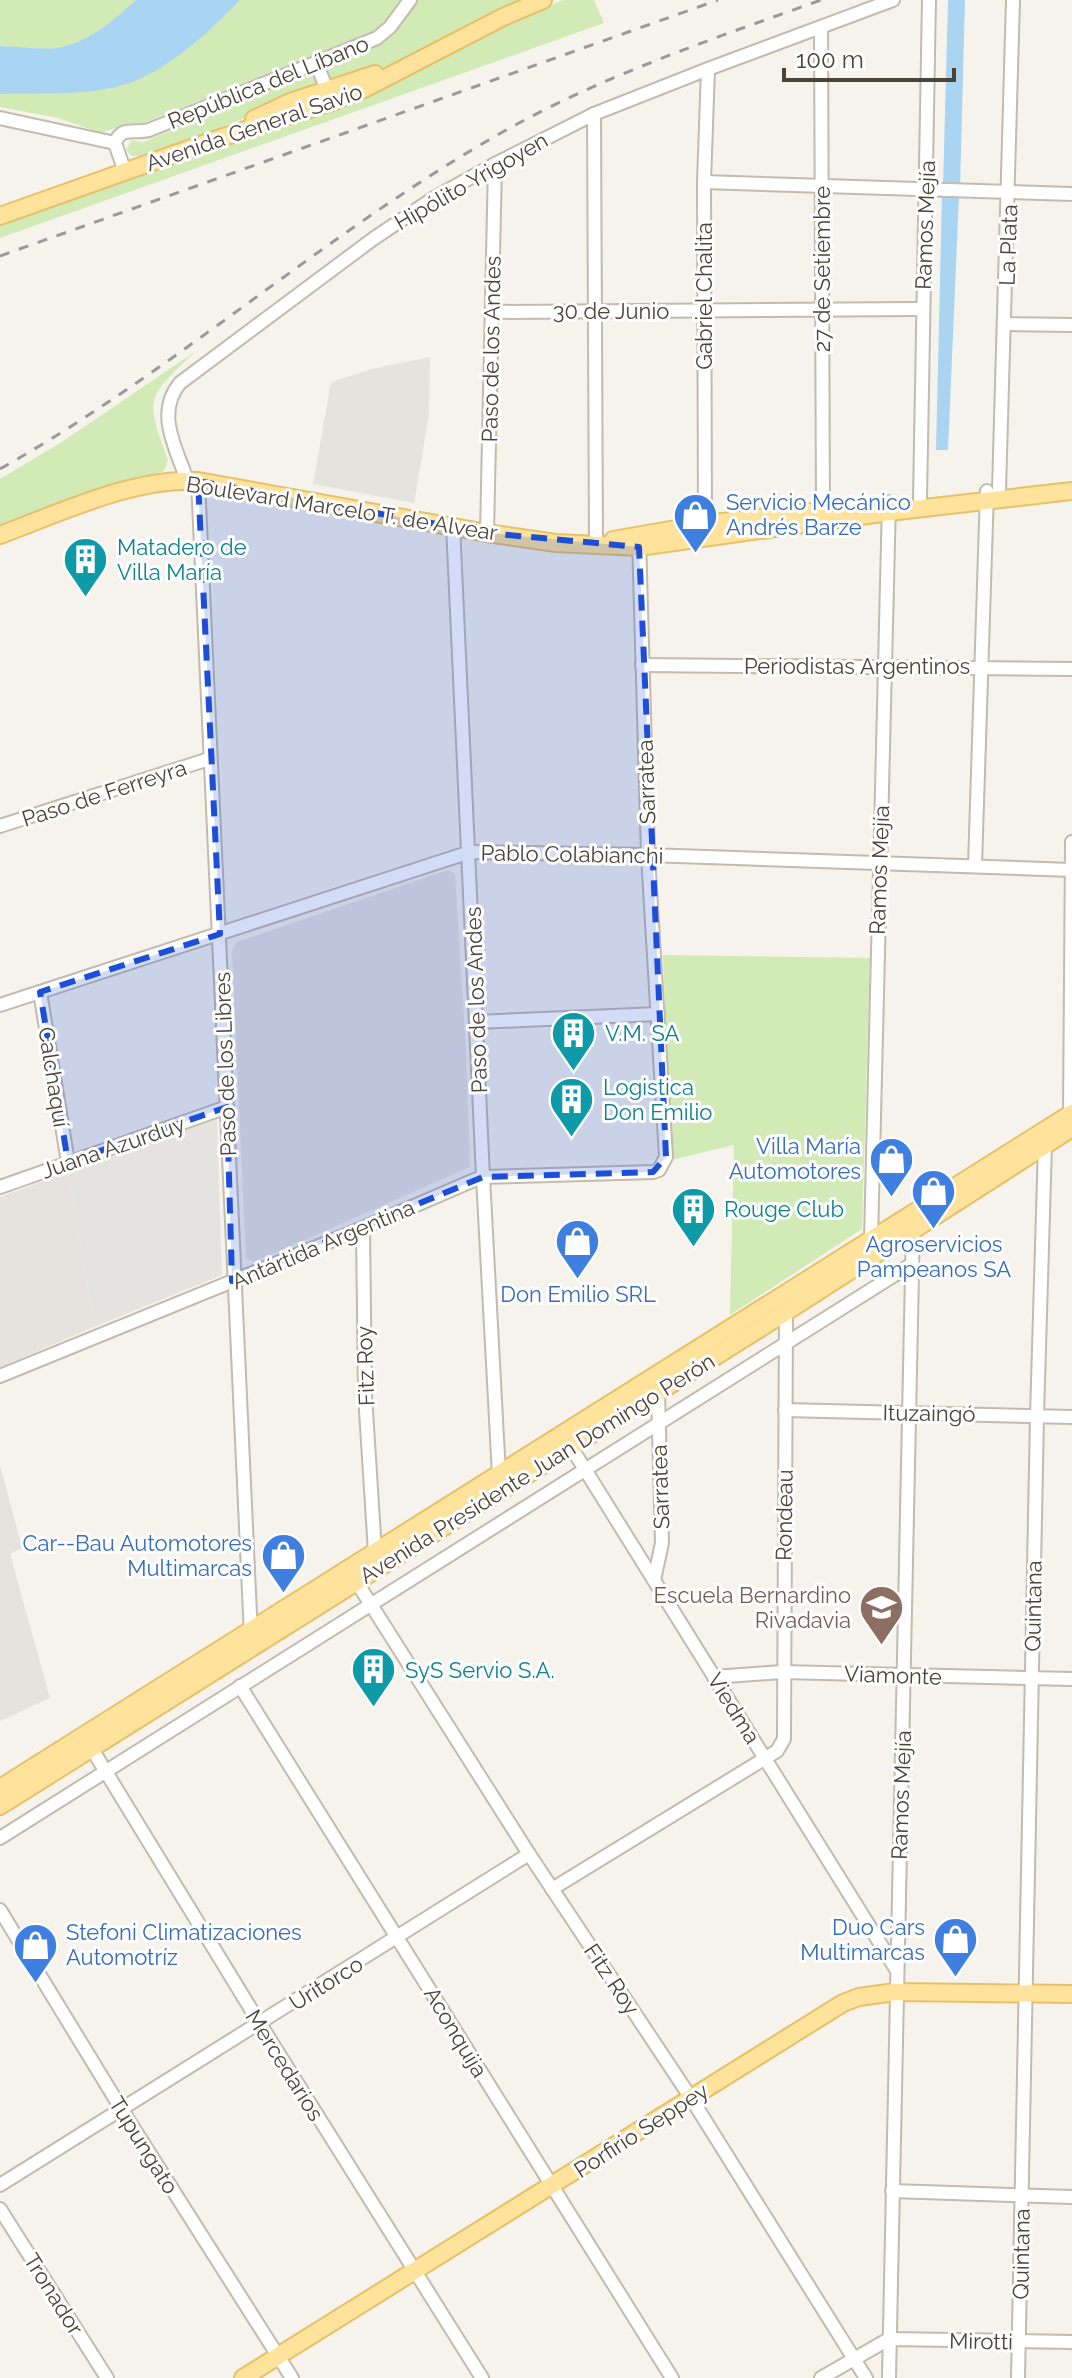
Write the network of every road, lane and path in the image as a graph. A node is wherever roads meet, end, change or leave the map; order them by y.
1 (410, 0) edge
2 (543, 0) edge
3 (893, 0) edge
4 (929, 0) edge
5 (1013, 0) edge
6 (821, 27) junction
7 (316, 62) junction
8 (708, 69) junction
9 (330, 96) junction
10 (594, 114) junction
11 (0, 118) edge
12 (115, 143) junction
13 (495, 164) junction
14 (125, 172) junction
15 (704, 182) junction
16 (823, 184) junction
17 (927, 190) junction
18 (1009, 193) junction
19 (1072, 194) edge
20 (0, 216) edge
21 (922, 309) junction
22 (596, 311) junction
23 (704, 311) junction
24 (821, 311) junction
25 (492, 312) junction
26 (1005, 324) junction
27 (1072, 325) edge
28 (1072, 480) edge
29 (192, 481) junction
30 (1072, 491) edge
31 (991, 494) junction
32 (920, 499) junction
33 (889, 507) junction
34 (823, 511) junction
35 (705, 524) junction
36 (453, 525) junction
37 (487, 533) junction
38 (0, 535) edge
39 (639, 541) junction
40 (596, 544) junction
41 (642, 665) junction
42 (886, 666) junction
43 (980, 667) junction
44 (1072, 669) edge
45 (209, 759) junction
46 (0, 826) edge
47 (1072, 842) edge
48 (470, 848) junction
49 (648, 855) junction
50 (879, 863) junction
51 (975, 866) junction
52 (1071, 870) edge
53 (235, 921) dead end
54 (220, 934) junction
55 (40, 992) junction
56 (0, 1005) edge
57 (658, 1014) junction
58 (477, 1022) junction
59 (227, 1107) junction
60 (1071, 1118) edge
61 (1045, 1145) junction
62 (68, 1162) junction
63 (659, 1170) joint
64 (483, 1177) junction
65 (0, 1187) edge
66 (913, 1220) junction
67 (363, 1228) junction
68 (871, 1239) junction
69 (912, 1264) junction
70 (232, 1281) junction
71 (786, 1312) junction
72 (785, 1344) junction
73 (0, 1376) edge
74 (658, 1392) junction
75 (785, 1410) junction
76 (910, 1413) junction
77 (1037, 1416) junction
78 (1072, 1417) edge
79 (658, 1424) junction
80 (571, 1447) junction
81 (585, 1470) junction
82 (499, 1475) junction
83 (375, 1552) junction
84 (654, 1580) junction
85 (356, 1581) junction
86 (372, 1604) junction
87 (251, 1639) junction
88 (782, 1672) junction
89 (905, 1675) junction
90 (714, 1677) junction
91 (1032, 1678) junction
92 (1072, 1679) edge
93 (240, 1686) junction
94 (92, 1749) junction
95 (765, 1758) junction
96 (106, 1771) junction
97 (0, 1788) edge
98 (0, 1806) edge
99 (0, 1838) edge
100 (529, 1854) junction
101 (552, 1889) junction
102 (0, 1910) edge
103 (398, 1938) junction
104 (896, 1969) junction
105 (895, 1992) junction
106 (1025, 1993) junction
107 (1072, 1994) edge
108 (260, 2024) junction
109 (691, 2098) junction
110 (122, 2110) junction
111 (0, 2185) edge
112 (551, 2188) junction
113 (892, 2191) junction
114 (1022, 2197) junction
115 (1072, 2197) edge
116 (0, 2209) edge
117 (415, 2272) junction
118 (889, 2339) junction
119 (1020, 2342) junction
120 (1072, 2342) edge
121 (278, 2357) junction
122 (852, 2358) junction
123 (107, 2378) edge
124 (243, 2378) edge
125 (292, 2378) edge
126 (482, 2378) edge
127 (672, 2378) edge
128 (821, 2378) edge
129 (866, 2378) edge
130 (889, 2378) edge
131 (1018, 2378) edge

1 - 7 street, República del Líbano
2 - 9 main road, Avenida General Savio
3 - 6 street, Hipólito Yrigoyen
4 - 17 street, Ramos Mejía
5 - 18 street, La Plata
6 - 8 street, Hipólito Yrigoyen
6 - 16 street, 27 de Setiembre
7 - 9 street
7 - 12 street, República del Líbano
8 - 10 street, Hipólito Yrigoyen
8 - 15 street, Gabriel Chalita
9 - 14 main road, Avenida General Savio
10 - 13 street, Hipólito Yrigoyen
10 - 22 street
11 - 12 street
12 - 14 street
13 - 25 street, Paso de los Andes
13 - 29 street, Hipólito Yrigoyen
14 - 20 main road, Avenida General Savio
15 - 16 street
15 - 23 street, Gabriel Chalita
16 - 17 street
16 - 24 street, 27 de Setiembre
17 - 18 street
17 - 21 street, Ramos Mejía
18 - 19 street
18 - 26 street, La Plata
21 - 24 street, 30 de Junio
21 - 32 street, Ramos Mejía
22 - 23 street, 30 de Junio
22 - 25 street, 30 de Junio
22 - 40 street
23 - 24 street, 30 de Junio
23 - 35 street, Gabriel Chalita
24 - 34 street, 27 de Setiembre
25 - 37 street, Paso de los Andes
26 - 27 street
26 - 31 street, La Plata
28 - 31 main road, Boulevard Marcelo T. de Alvear
29 - 36 main road, Boulevard Marcelo T. de Alvear
29 - 38 main road, Boulevard Marcelo T. de Alvear
29 - 45 street, Paso de los Libres
30 - 31 main road, Boulevard Marcelo T. de Alvear
31 - 32 main road, Boulevard Marcelo T. de Alvear
31 - 33 main road, Boulevard Marcelo T. de Alvear
31 - 43 street, La Plata
32 - 33 main road, Boulevard Marcelo T. de Alvear
33 - 34 main road, Boulevard Marcelo T. de Alvear
33 - 39 main road, Boulevard Marcelo T. de Alvear
33 - 42 street, Ramos Mejía
34 - 35 main road, Boulevard Marcelo T. de Alvear
35 - 39 main road, Boulevard Marcelo T. de Alvear
36 - 37 main road, Boulevard Marcelo T. de Alvear
36 - 48 street, Paso de los Andes
37 - 40 main road, Boulevard Marcelo T. de Alvear
39 - 40 main road, Boulevard Marcelo T. de Alvear
39 - 41 street, Sarratea
41 - 42 street, Periodistas Argentinos
41 - 49 street, Sarratea
42 - 43 street, Periodistas Argentinos
42 - 50 street, Ramos Mejía
43 - 44 street, Periodistas Argentinos
43 - 51 street, La Plata
45 - 46 street, Paso de Ferreyra
45 - 54 street, Paso de los Libres
47 - 52 street
48 - 49 street, Pablo Colabianchi
48 - 53 street
48 - 54 street, Pablo Colabianchi
48 - 58 street, Paso de los Andes
49 - 50 street, Pablo Colabianchi
49 - 57 street, Sarratea
50 - 51 street, Pablo Colabianchi
50 - 68 street, Ramos Mejía
51 - 52 street, Pablo Colabianchi
52 - 60 street
54 - 55 street, Pablo Colabianchi
54 - 59 street, Paso de los Libres
55 - 56 street, Pablo Colabianchi
55 - 62 street, Calchaquí
57 - 58 street
57 - 63 street, Sarratea
58 - 64 street, Paso de los Andes
59 - 62 street, Juana Azurduy
59 - 70 street, Paso de los Libres
60 - 61 main road, Avenida Presidente Juan Domingo Perón
60 - 66 main road, Avenida Presidente Juan Domingo Perón
61 - 66 main road, Avenida Presidente Juan Domingo Perón
61 - 77 street, Quintana
62 - 65 street, Juana Azurduy
63 - 64 street, Antártida Argentina
64 - 67 street, Antártida Argentina
64 - 82 street, Paso de los Andes
66 - 68 main road, Avenida Presidente Juan Domingo Perón
66 - 69 street, Ramos Mejía
66 - 71 main road, Avenida Presidente Juan Domingo Perón
67 - 70 street, Antártida Argentina
67 - 83 street, Fitz Roy
68 - 82 main road, Avenida Presidente Juan Domingo Perón
69 - 72 street, Avenida Presidente Juan Domingo Perón
69 - 76 street, Ramos Mejía
70 - 73 street, Antártida Argentina
70 - 87 street, Paso de los Libres
71 - 72 street, Rondeau
71 - 74 main road, Avenida Presidente Juan Domingo Perón
72 - 75 street, Rondeau
72 - 79 street, Avenida Presidente Juan Domingo Perón
74 - 79 street, Sarratea
74 - 80 main road, Avenida Presidente Juan Domingo Perón
75 - 76 street, Ituzaingó
75 - 88 street, Rondeau
76 - 77 street, Ituzaingó
76 - 89 street, Ramos Mejía
77 - 78 street, Ituzaingó
77 - 91 street, Quintana
79 - 81 street, Avenida Presidente Juan Domingo Perón
79 - 84 street, Sarratea
80 - 81 street, Viedma
80 - 85 main road, Avenida Presidente Juan Domingo Perón
81 - 84 street, Viedma
81 - 86 street, Avenida Presidente Juan Domingo Perón
82 - 83 main road, Avenida Presidente Juan Domingo Perón
83 - 87 main road, Avenida Presidente Juan Domingo Perón
84 - 90 street, Viedma
85 - 86 street, Fitz Roy
85 - 87 main road, Avenida Presidente Juan Domingo Perón
86 - 93 street, Avenida Presidente Juan Domingo Perón
86 - 100 street, Fitz Roy
87 - 94 main road, Avenida Presidente Juan Domingo Perón
87 - 97 main road, Avenida Presidente Juan Domingo Perón
88 - 89 street, Viamonte
88 - 90 street, Viamonte
88 - 95 street, Rondeau
89 - 91 street, Viamonte
89 - 104 street, Ramos Mejía
90 - 95 street, Viedma
91 - 92 street, Viamonte
91 - 106 street, Quintana
93 - 96 street, Avenida Presidente Juan Domingo Perón
93 - 103 street, Aconquija
94 - 96 street, Mercedarios
94 - 98 main road, Avenida Presidente Juan Domingo Perón
95 - 101 street
95 - 104 street, Viedma
96 - 99 street, Avenida Presidente Juan Domingo Perón
96 - 108 street, Mercedarios
100 - 101 street, Fitz Roy
100 - 103 street, Uritorco
101 - 109 street, Fitz Roy
102 - 110 street, Tupungato
103 - 108 street, Uritorco
103 - 112 street, Aconquija
104 - 105 street, Ramos Mejía
105 - 106 main road, Porfirio Seppey
105 - 109 main road, Porfirio Seppey
105 - 113 street, Ramos Mejía
106 - 107 main road, Porfirio Seppey
106 - 114 street, Quintana
108 - 110 street, Uritorco
108 - 117 street, Mercedarios
109 - 112 main road, Porfirio Seppey
109 - 122 street, Fitz Roy
110 - 111 street, Uritorco
110 - 121 street, Tupungato
112 - 117 main road, Porfirio Seppey
112 - 127 street, Aconquija
113 - 114 street
113 - 118 street, Ramos Mejía
114 - 115 street
114 - 119 street, Quintana
116 - 123 street, Tronador
117 - 121 main road, Porfirio Seppey
117 - 126 street, Mercedarios
118 - 119 street, Mirotti
118 - 122 street
118 - 130 street, Ramos Mejía
119 - 120 street, Mirotti
119 - 131 street, Quintana
121 - 124 main road, Porfirio Seppey
121 - 125 street, Tupungato
122 - 128 street
122 - 129 street, Fitz Roy

